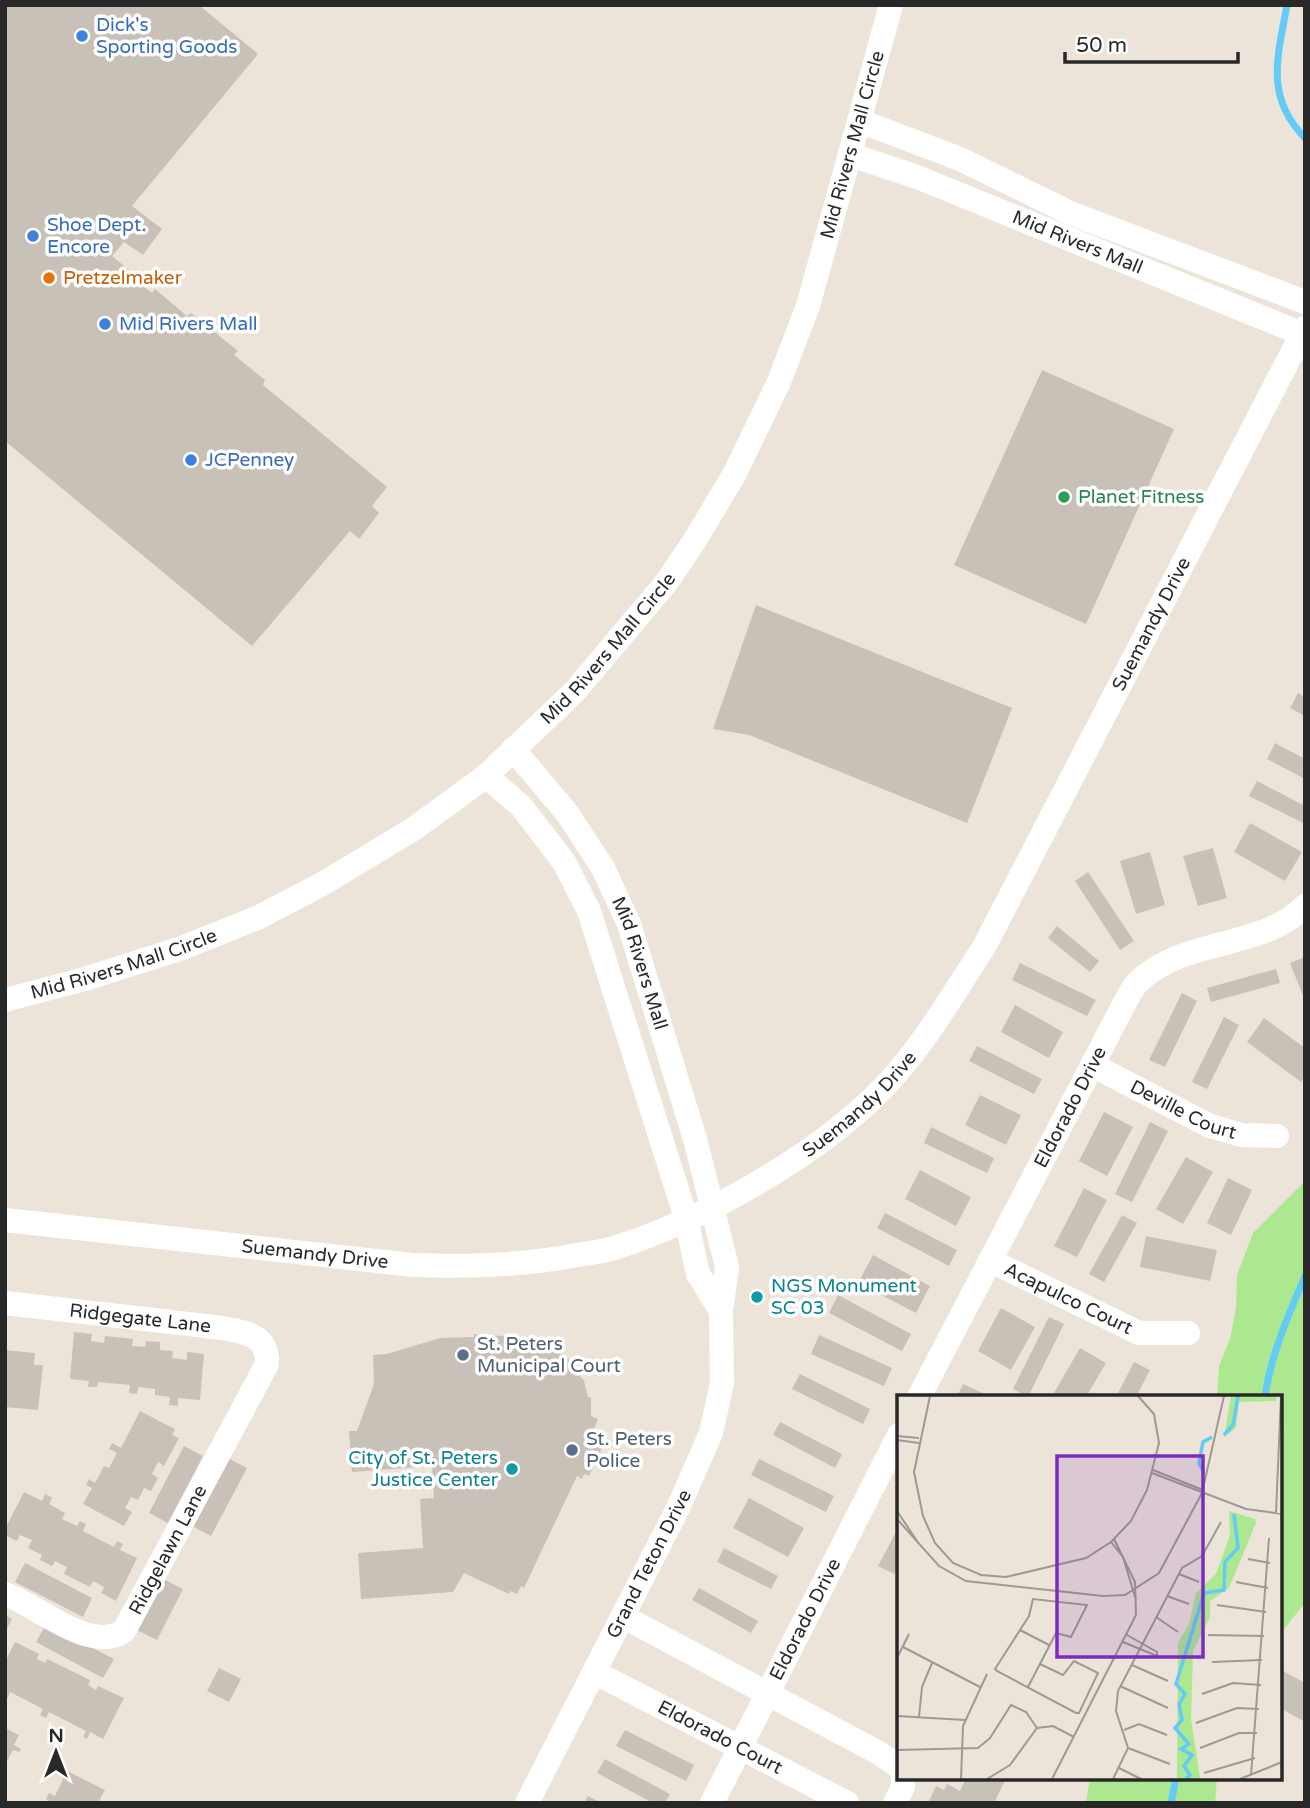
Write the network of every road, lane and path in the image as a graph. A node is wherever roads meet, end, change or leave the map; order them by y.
1 (891, 5) edge
2 (860, 121) junction
3 (850, 155) junction
4 (1305, 302) edge
5 (1304, 333) edge
6 (513, 749) junction
7 (486, 776) junction
8 (1305, 906) edge
9 (5, 1000) edge
10 (1092, 1065) junction
11 (1278, 1136) dead end
12 (713, 1205) junction
13 (686, 1219) junction
14 (5, 1220) edge
15 (990, 1261) junction
16 (5, 1303) edge
17 (720, 1311) junction
18 (1188, 1333) dead end
19 (267, 1352) joint
20 (920, 1395) edge
21 (896, 1449) edge
22 (5, 1594) edge
23 (624, 1617) junction
24 (594, 1672) junction
25 (767, 1693) junction
26 (741, 1747) junction
27 (897, 1766) edge
28 (903, 1780) edge
29 (527, 1803) edge
30 (712, 1803) edge
31 (847, 1803) edge
32 (895, 1803) edge

1 - 2 street, Mid Rivers Mall Circle
2 - 3 street, Mid Rivers Mall Circle
2 - 4 street, Mid Rivers Mall
3 - 5 street, Mid Rivers Mall
3 - 6 street, Mid Rivers Mall Circle
5 - 12 street, Suemandy Drive
6 - 7 street, Mid Rivers Mall Circle
6 - 12 street, Mid Rivers Mall
7 - 9 street, Mid Rivers Mall Circle
7 - 13 street, Mid Rivers Mall
8 - 10 street, Eldorado Drive
10 - 11 street, Deville Court
10 - 15 street, Eldorado Drive
12 - 13 street, Suemandy Drive
12 - 17 street, Grand Teton Drive
13 - 14 street, Suemandy Drive
13 - 17 street, Grand Teton Drive
15 - 18 street, Acapulco Court
15 - 20 street, Eldorado Drive
16 - 19 street, Ridgegate Lane
17 - 23 street, Grand Teton Drive
19 - 22 street, Ridgelawn Lane
21 - 25 street, Eldorado Drive
23 - 24 street, Grand Teton Drive
23 - 25 street
24 - 26 street, Eldorado Court
24 - 29 street, Grand Teton Drive
25 - 26 street, Eldorado Drive
25 - 27 street
26 - 30 street, Eldorado Drive
26 - 31 street, Eldorado Court
28 - 32 street

